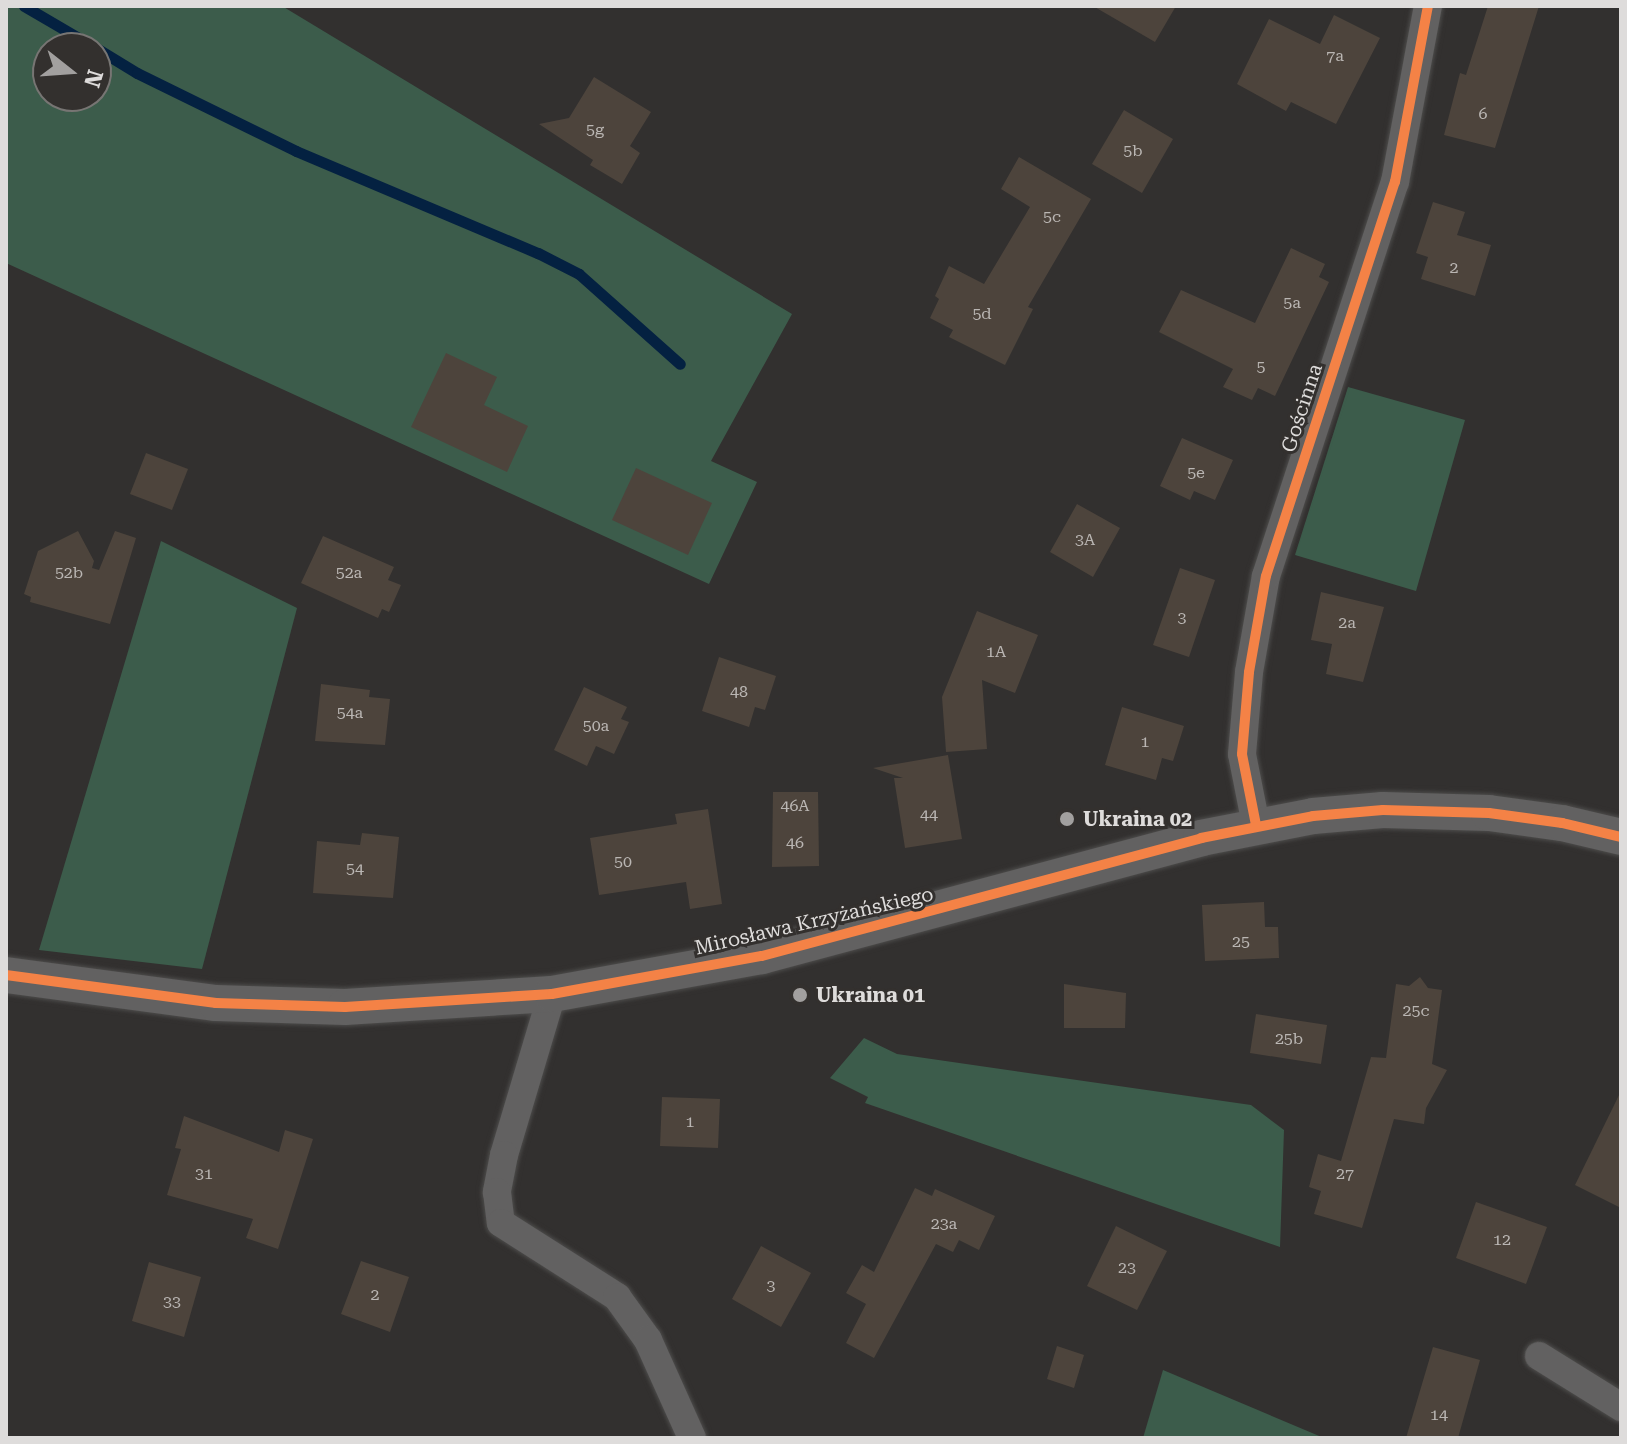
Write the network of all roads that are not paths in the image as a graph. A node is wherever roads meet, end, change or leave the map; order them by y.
1 (1428, 6) edge
2 (1256, 825) junction
3 (1621, 837) edge
4 (6, 975) edge
5 (552, 994) junction
6 (1539, 1356) dead end
7 (1621, 1407) edge
8 (692, 1438) edge

1 - 2 street, Gościnna
2 - 3 street, Mirosława Krzyżańskiego
2 - 5 street, Mirosława Krzyżańskiego
4 - 5 street, Mirosława Krzyżańskiego
5 - 8 street
6 - 7 street

